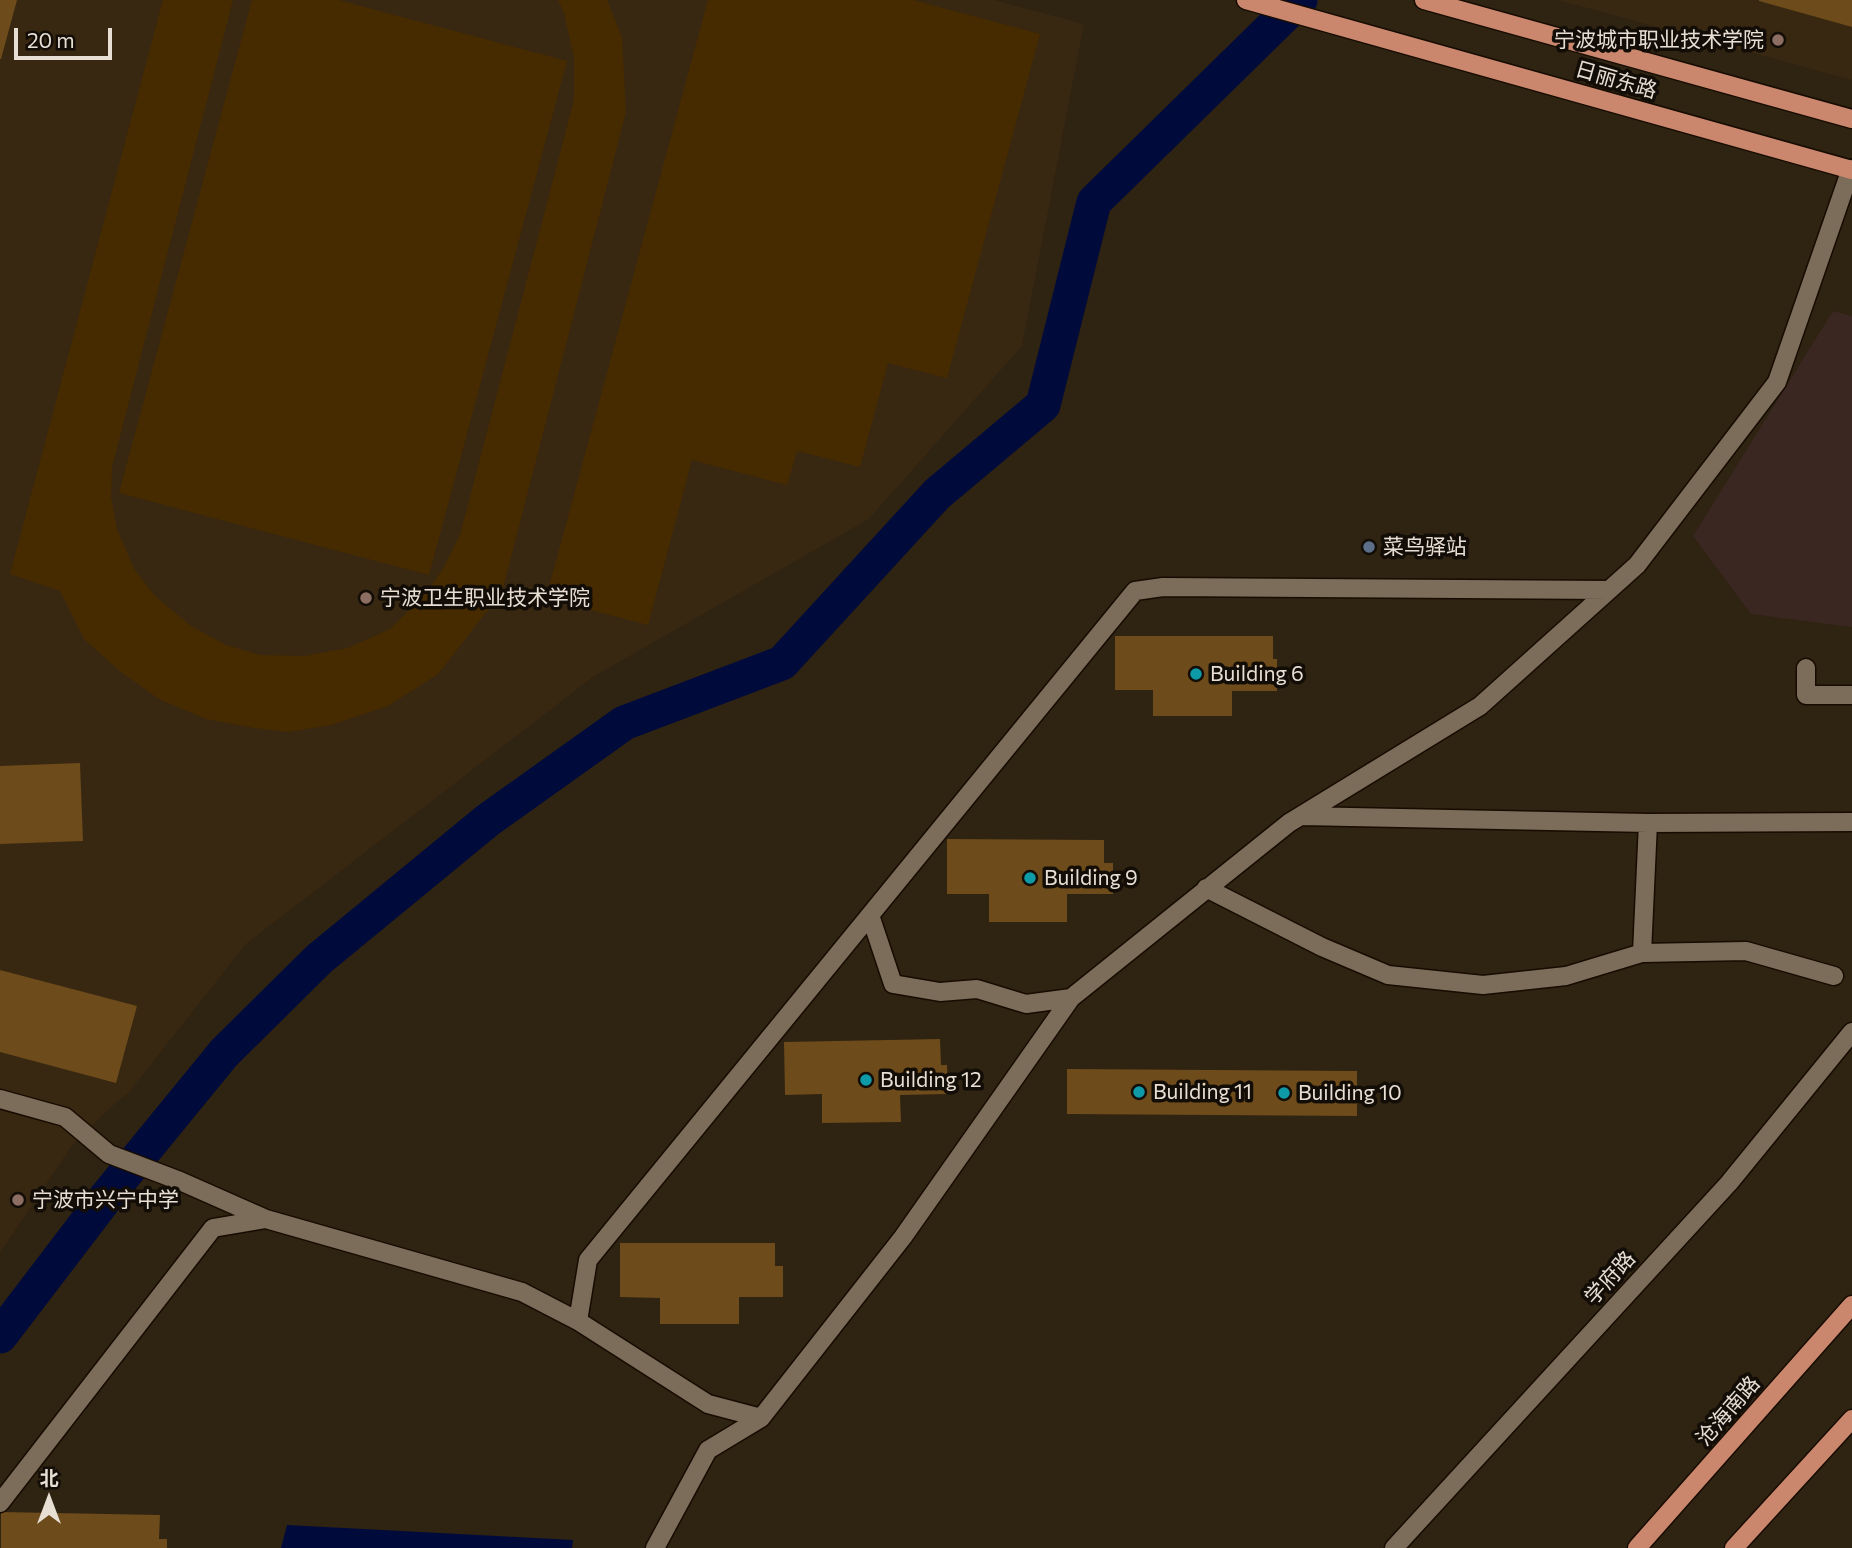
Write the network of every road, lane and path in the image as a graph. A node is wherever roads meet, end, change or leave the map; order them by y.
1 (1246, 0) edge
2 (1424, 0) edge
3 (1852, 119) edge
4 (1851, 169) edge
5 (1609, 590) junction
6 (1806, 668) dead end
7 (1852, 695) edge
8 (1300, 816) junction
9 (1852, 822) edge
10 (1648, 823) junction
11 (1206, 888) junction
12 (870, 915) junction
13 (1642, 953) junction
14 (1834, 976) dead end
15 (1071, 998) junction
16 (1852, 1032) edge
17 (0, 1099) edge
18 (266, 1219) junction
19 (1852, 1305) edge
20 (578, 1321) junction
21 (761, 1418) junction
22 (1852, 1419) edge
23 (0, 1503) edge
24 (655, 1548) edge
25 (1394, 1548) edge
26 (1637, 1548) edge
27 (1734, 1548) edge

1 - 4 main road, 日丽东路
2 - 3 main road, 日丽东路
4 - 5 street
5 - 8 street
5 - 12 street
6 - 7 street
8 - 10 street
8 - 11 street
9 - 10 street
10 - 13 street
11 - 13 street
11 - 15 street
12 - 15 street
12 - 20 street
13 - 14 street
15 - 21 street
16 - 25 street, 学府路
17 - 18 street
18 - 20 street
18 - 23 street
19 - 26 main road, 沧海南路
20 - 21 street
21 - 24 street
22 - 27 main road

